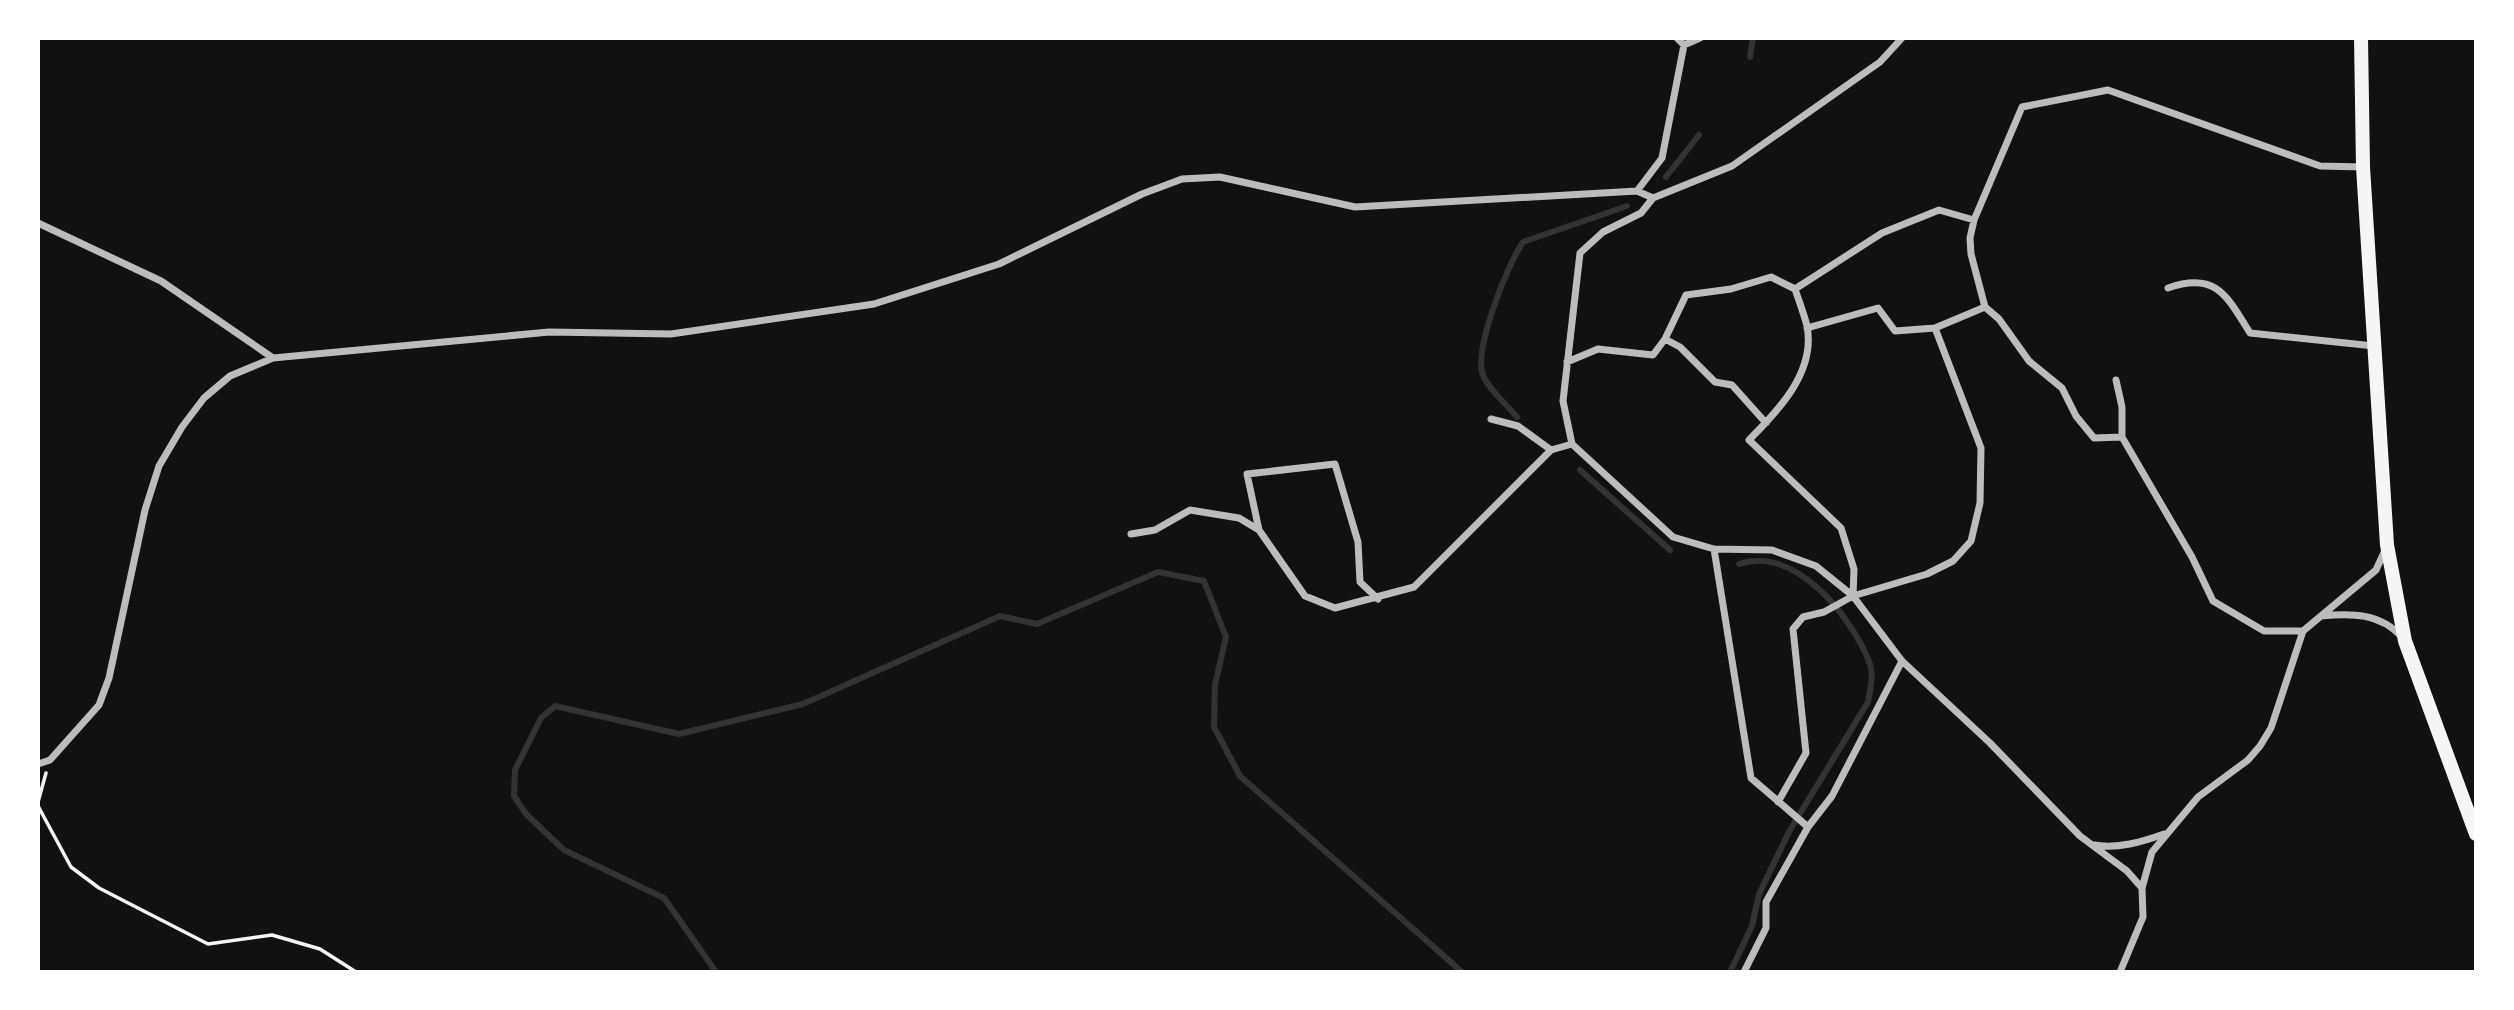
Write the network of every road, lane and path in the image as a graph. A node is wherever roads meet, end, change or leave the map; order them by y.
1 (1678, 38) edge
2 (1700, 38) edge
3 (1902, 38) edge
4 (2361, 38) edge
5 (1684, 45) junction
6 (2363, 167) junction
7 (1637, 191) junction
8 (1653, 198) junction
9 (1975, 220) junction
10 (38, 223) edge
11 (2168, 288) dead end
12 (1795, 289) junction
13 (1985, 307) junction
14 (1807, 328) junction
15 (1935, 328) junction
16 (1665, 339) junction
17 (2374, 346) junction
18 (273, 358) junction
19 (1567, 362) junction
20 (2116, 380) dead end
21 (1491, 419) dead end
22 (1766, 423) junction
23 (2122, 437) junction
24 (1572, 444) junction
25 (1551, 450) junction
26 (1259, 530) junction
27 (1132, 534) dead end
28 (2387, 545) junction
29 (1714, 549) junction
30 (1853, 596) junction
31 (1378, 599) junction
32 (2321, 616) junction
33 (2303, 631) junction
34 (2405, 641) junction
35 (1902, 661) junction
36 (50, 760) junction
37 (38, 764) edge
38 (1777, 802) junction
39 (38, 804) edge
40 (1806, 825) junction
41 (2165, 834) junction
42 (2476, 834) edge
43 (2089, 844) junction
44 (2142, 888) junction
45 (356, 971) edge
46 (1744, 971) edge
47 (2120, 971) edge

1 - 5 street
2 - 5 street
3 - 8 street
4 - 6 main road
5 - 7 street
6 - 9 street
6 - 17 main road
7 - 8 street
7 - 18 street
8 - 19 street
9 - 12 street
9 - 13 street
10 - 18 street
11 - 17 street
12 - 14 street
12 - 16 street
13 - 15 street
13 - 23 street
14 - 15 street
14 - 22 street
15 - 30 street
16 - 19 street
16 - 22 street
17 - 28 main road
18 - 36 street
19 - 24 street
20 - 23 street
21 - 25 street
22 - 30 street
23 - 33 street
24 - 25 street
24 - 29 street
25 - 31 street
26 - 27 street
26 - 31 street
26 - 31 street
28 - 32 street
28 - 34 main road
29 - 30 street
29 - 38 street
30 - 35 street
30 - 38 street
32 - 33 street
32 - 34 street
33 - 41 street
34 - 42 main road
35 - 40 street
35 - 43 street
36 - 37 street
36 - 39 path
38 - 40 street
39 - 45 path
40 - 46 street
41 - 43 street
41 - 44 street
43 - 44 street
44 - 47 street

